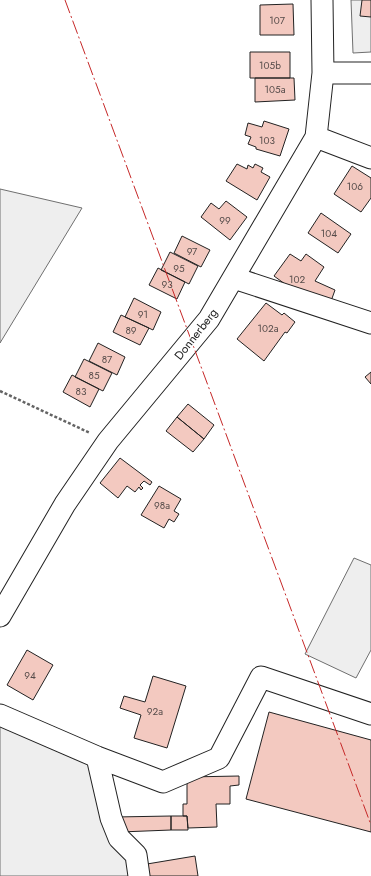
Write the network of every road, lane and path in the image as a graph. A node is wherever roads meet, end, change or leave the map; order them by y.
1 (322, 0) edge
2 (323, 73) junction
3 (371, 73) edge
4 (316, 137) junction
5 (371, 158) edge
6 (234, 278) junction
7 (371, 324) edge
8 (0, 391) edge
9 (108, 441) junction
10 (0, 616) edge
11 (371, 714) edge
12 (0, 715) edge
13 (98, 757) junction
14 (139, 876) edge

1 - 2 street, Donnerberg
2 - 3 street
2 - 4 street, Donnerberg
4 - 5 street
4 - 6 street, Donnerberg
6 - 7 street
6 - 9 street, Donnerberg
8 - 9 path
9 - 10 street, Donnerberg
11 - 13 street
12 - 13 street
13 - 14 street

